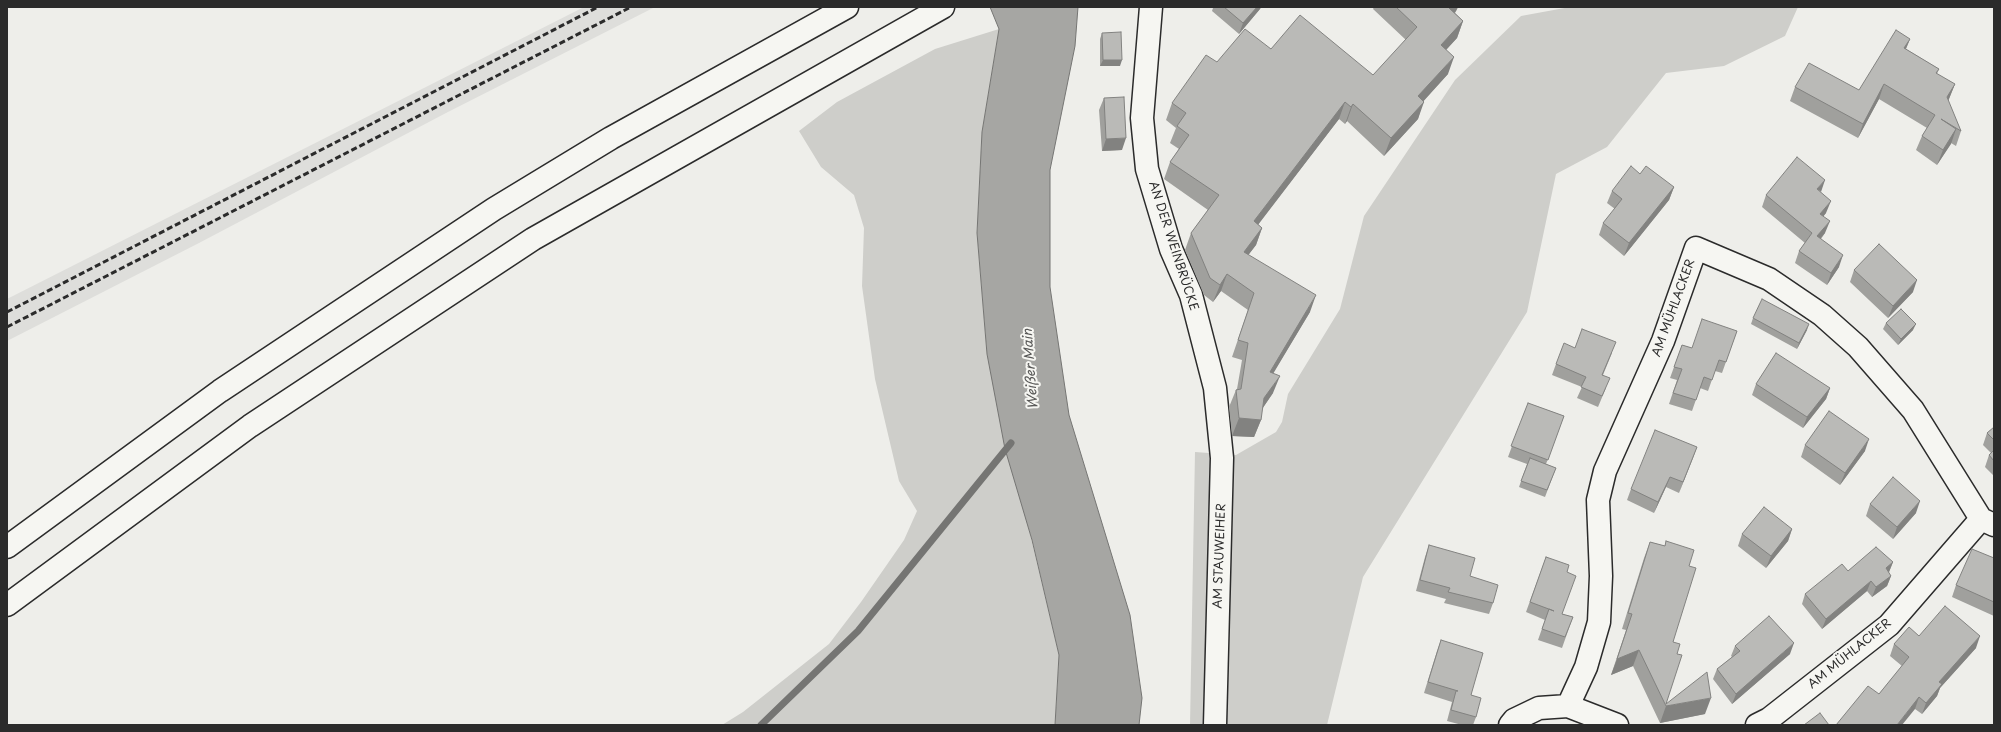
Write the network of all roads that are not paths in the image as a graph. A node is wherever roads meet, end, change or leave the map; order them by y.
1 (847, 7) edge
2 (943, 7) edge
3 (1151, 7) edge
4 (1215, 388) joint
5 (1987, 522) edge
6 (7, 547) edge
7 (7, 605) edge
8 (1568, 706) junction
9 (1215, 725) edge
10 (1510, 725) edge
11 (1617, 725) edge
12 (1757, 725) edge

1 - 6 main road
2 - 7 main road
3 - 4 main road, AN DER WEINBRÜCKE
4 - 9 main road, AM STAUWEIHER
5 - 8 main road, AM MÜHLACKER
5 - 12 main road, AM MÜHLACKER
8 - 10 main road
8 - 11 main road

